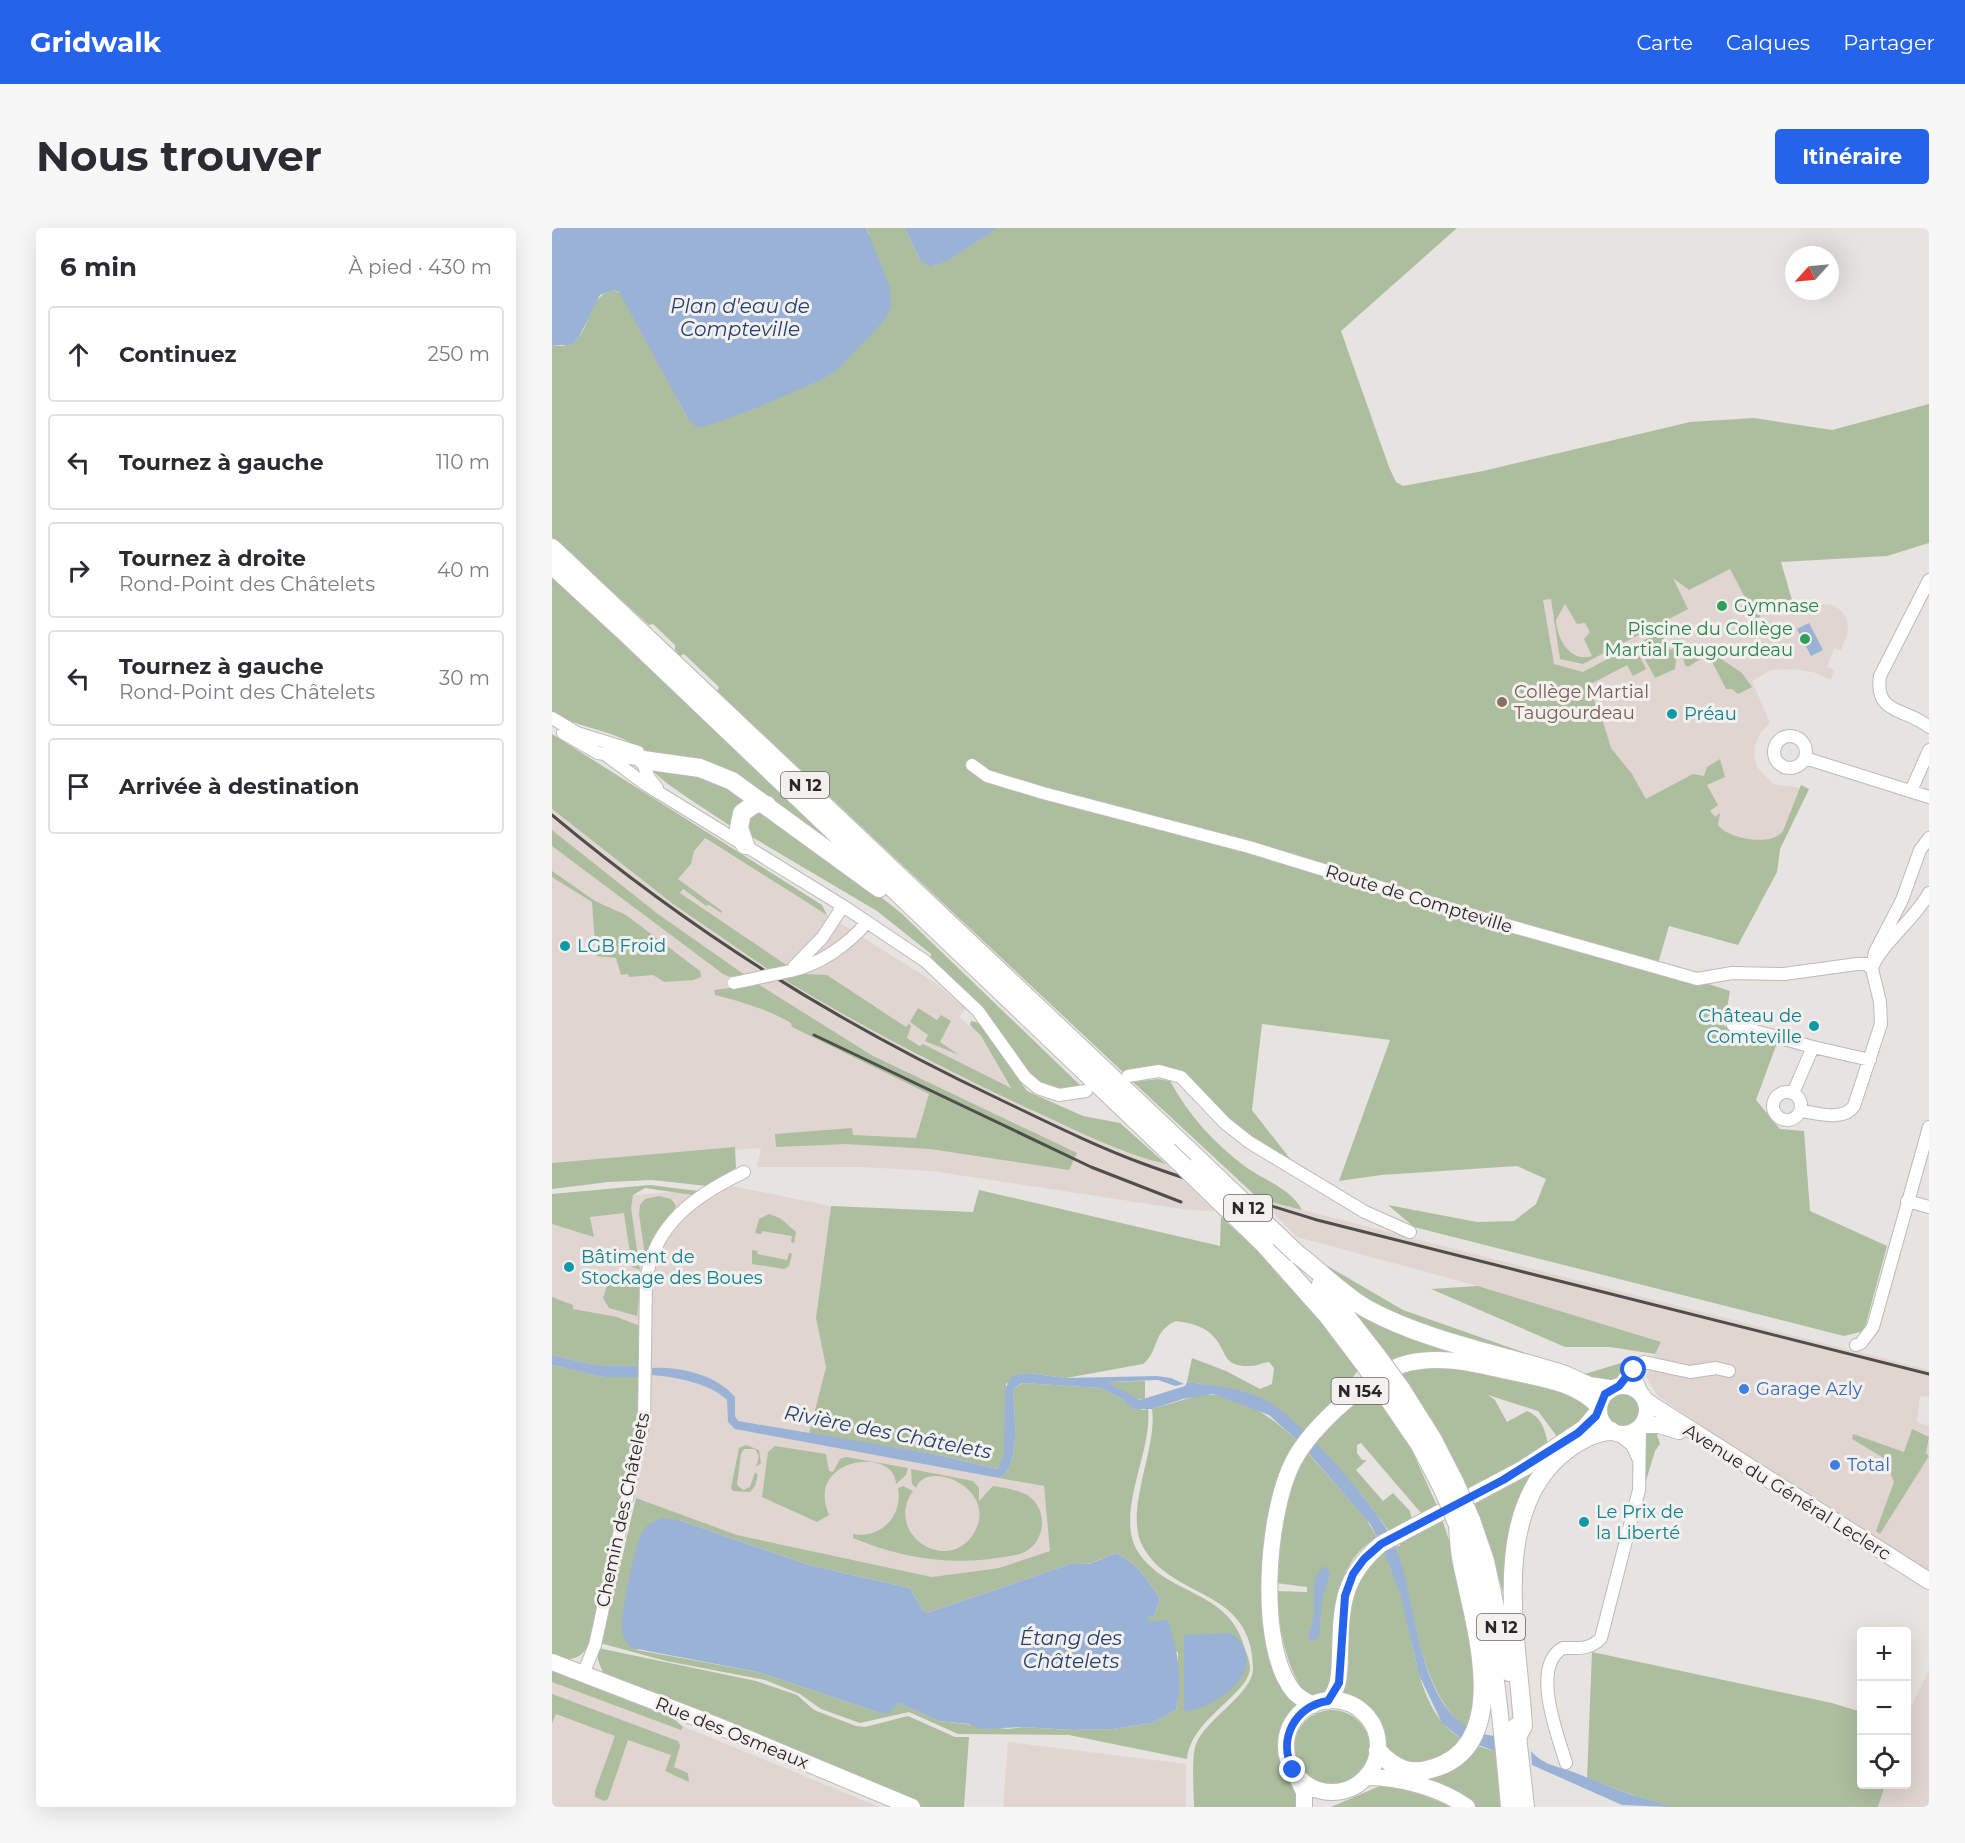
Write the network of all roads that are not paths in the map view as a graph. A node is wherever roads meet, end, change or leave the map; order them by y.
1 (552, 548) edge
2 (552, 565) edge
3 (1929, 580) edge
4 (552, 718) edge
5 (552, 726) edge
6 (1929, 727) edge
7 (1929, 750) edge
8 (606, 755) junction
9 (1805, 758) dead end
10 (643, 760) junction
11 (972, 765) dead end
12 (660, 791) junction
13 (1911, 791) junction
14 (1929, 797) edge
15 (767, 805) junction
16 (1929, 838) edge
17 (746, 844) junction
18 (1929, 893) edge
19 (843, 906) junction
20 (867, 922) junction
21 (826, 932) junction
22 (844, 945) junction
23 (1872, 969) junction
24 (790, 970) junction
25 (729, 982) dead end
26 (1021, 1010) junction
27 (1733, 1024) dead end
28 (1813, 1047) junction
29 (1870, 1059) junction
30 (1128, 1076) dead end
31 (1086, 1091) dead end
32 (1793, 1093) junction
33 (1801, 1111) junction
34 (1929, 1127) edge
35 (744, 1172) dead end
36 (1907, 1201) junction
37 (1929, 1207) edge
38 (1410, 1232) dead end
39 (1297, 1254) junction
40 (1856, 1345) dead end
41 (1371, 1360) junction
42 (1635, 1366) junction
43 (1729, 1371) dead end
44 (1614, 1388) junction
45 (1644, 1398) junction
46 (1599, 1409) junction
47 (1641, 1426) junction
48 (1614, 1432) junction
49 (1640, 1465) junction
50 (1465, 1523) junction
51 (1929, 1581) edge
52 (1929, 1590) edge
53 (552, 1662) edge
54 (583, 1674) junction
55 (1320, 1703) junction
56 (1517, 1737) junction
57 (1378, 1751) junction
58 (1566, 1763) dead end
59 (1296, 1774) junction
60 (1366, 1777) junction
61 (1338, 1792) junction
62 (912, 1807) edge
63 (1305, 1807) edge
64 (1321, 1807) edge
65 (1467, 1807) edge
66 (1509, 1807) edge
67 (1525, 1807) edge

1 - 39 highway, N 12, bridge
2 - 26 highway, N 12
3 - 6 street
4 - 10 street
5 - 8 street
7 - 13 street
8 - 10 street
8 - 12 street
9 - 13 street
10 - 12 street
10 - 15 highway
11 - 23 street, Route de Compteville
12 - 17 street
13 - 14 street
15 - 17 highway
15 - 26 highway
16 - 23 street
17 - 19 street
18 - 23 street
19 - 20 street
19 - 21 street
20 - 22 street
20 - 31 street
21 - 22 street
21 - 24 street
22 - 24 street
23 - 29 street
24 - 25 street, bridge
26 - 41 highway, N 12, bridge
27 - 28 street
28 - 29 street
28 - 32 street
29 - 33 street
30 - 38 street
32 - 33 street
32 - 33 street
34 - 36 street
35 - 54 street, Chemin des Châtelets
36 - 37 street
36 - 40 street
39 - 41 highway, N 12
39 - 44 highway
41 - 50 highway, N 12, bridge
42 - 43 street
42 - 44 street
42 - 45 street
44 - 45 main road
44 - 46 main road
45 - 47 main road
45 - 51 main road, Avenue du Général Leclerc
46 - 48 main road
46 - 55 main road
46 - 55 main road, N 154
47 - 48 main road
47 - 49 street
47 - 52 main road, Avenue du Général Leclerc
48 - 49 street
48 - 56 highway
49 - 58 street
50 - 56 highway, N 12
50 - 57 highway
50 - 66 main road, N 12
53 - 54 main road, Rue des Osmeaux
54 - 62 main road, Rue des Osmeaux
55 - 57 main road
55 - 59 main road
56 - 67 highway, N 12
57 - 60 main road
59 - 61 main road
59 - 63 main road
60 - 61 main road
60 - 65 main road
61 - 64 main road

